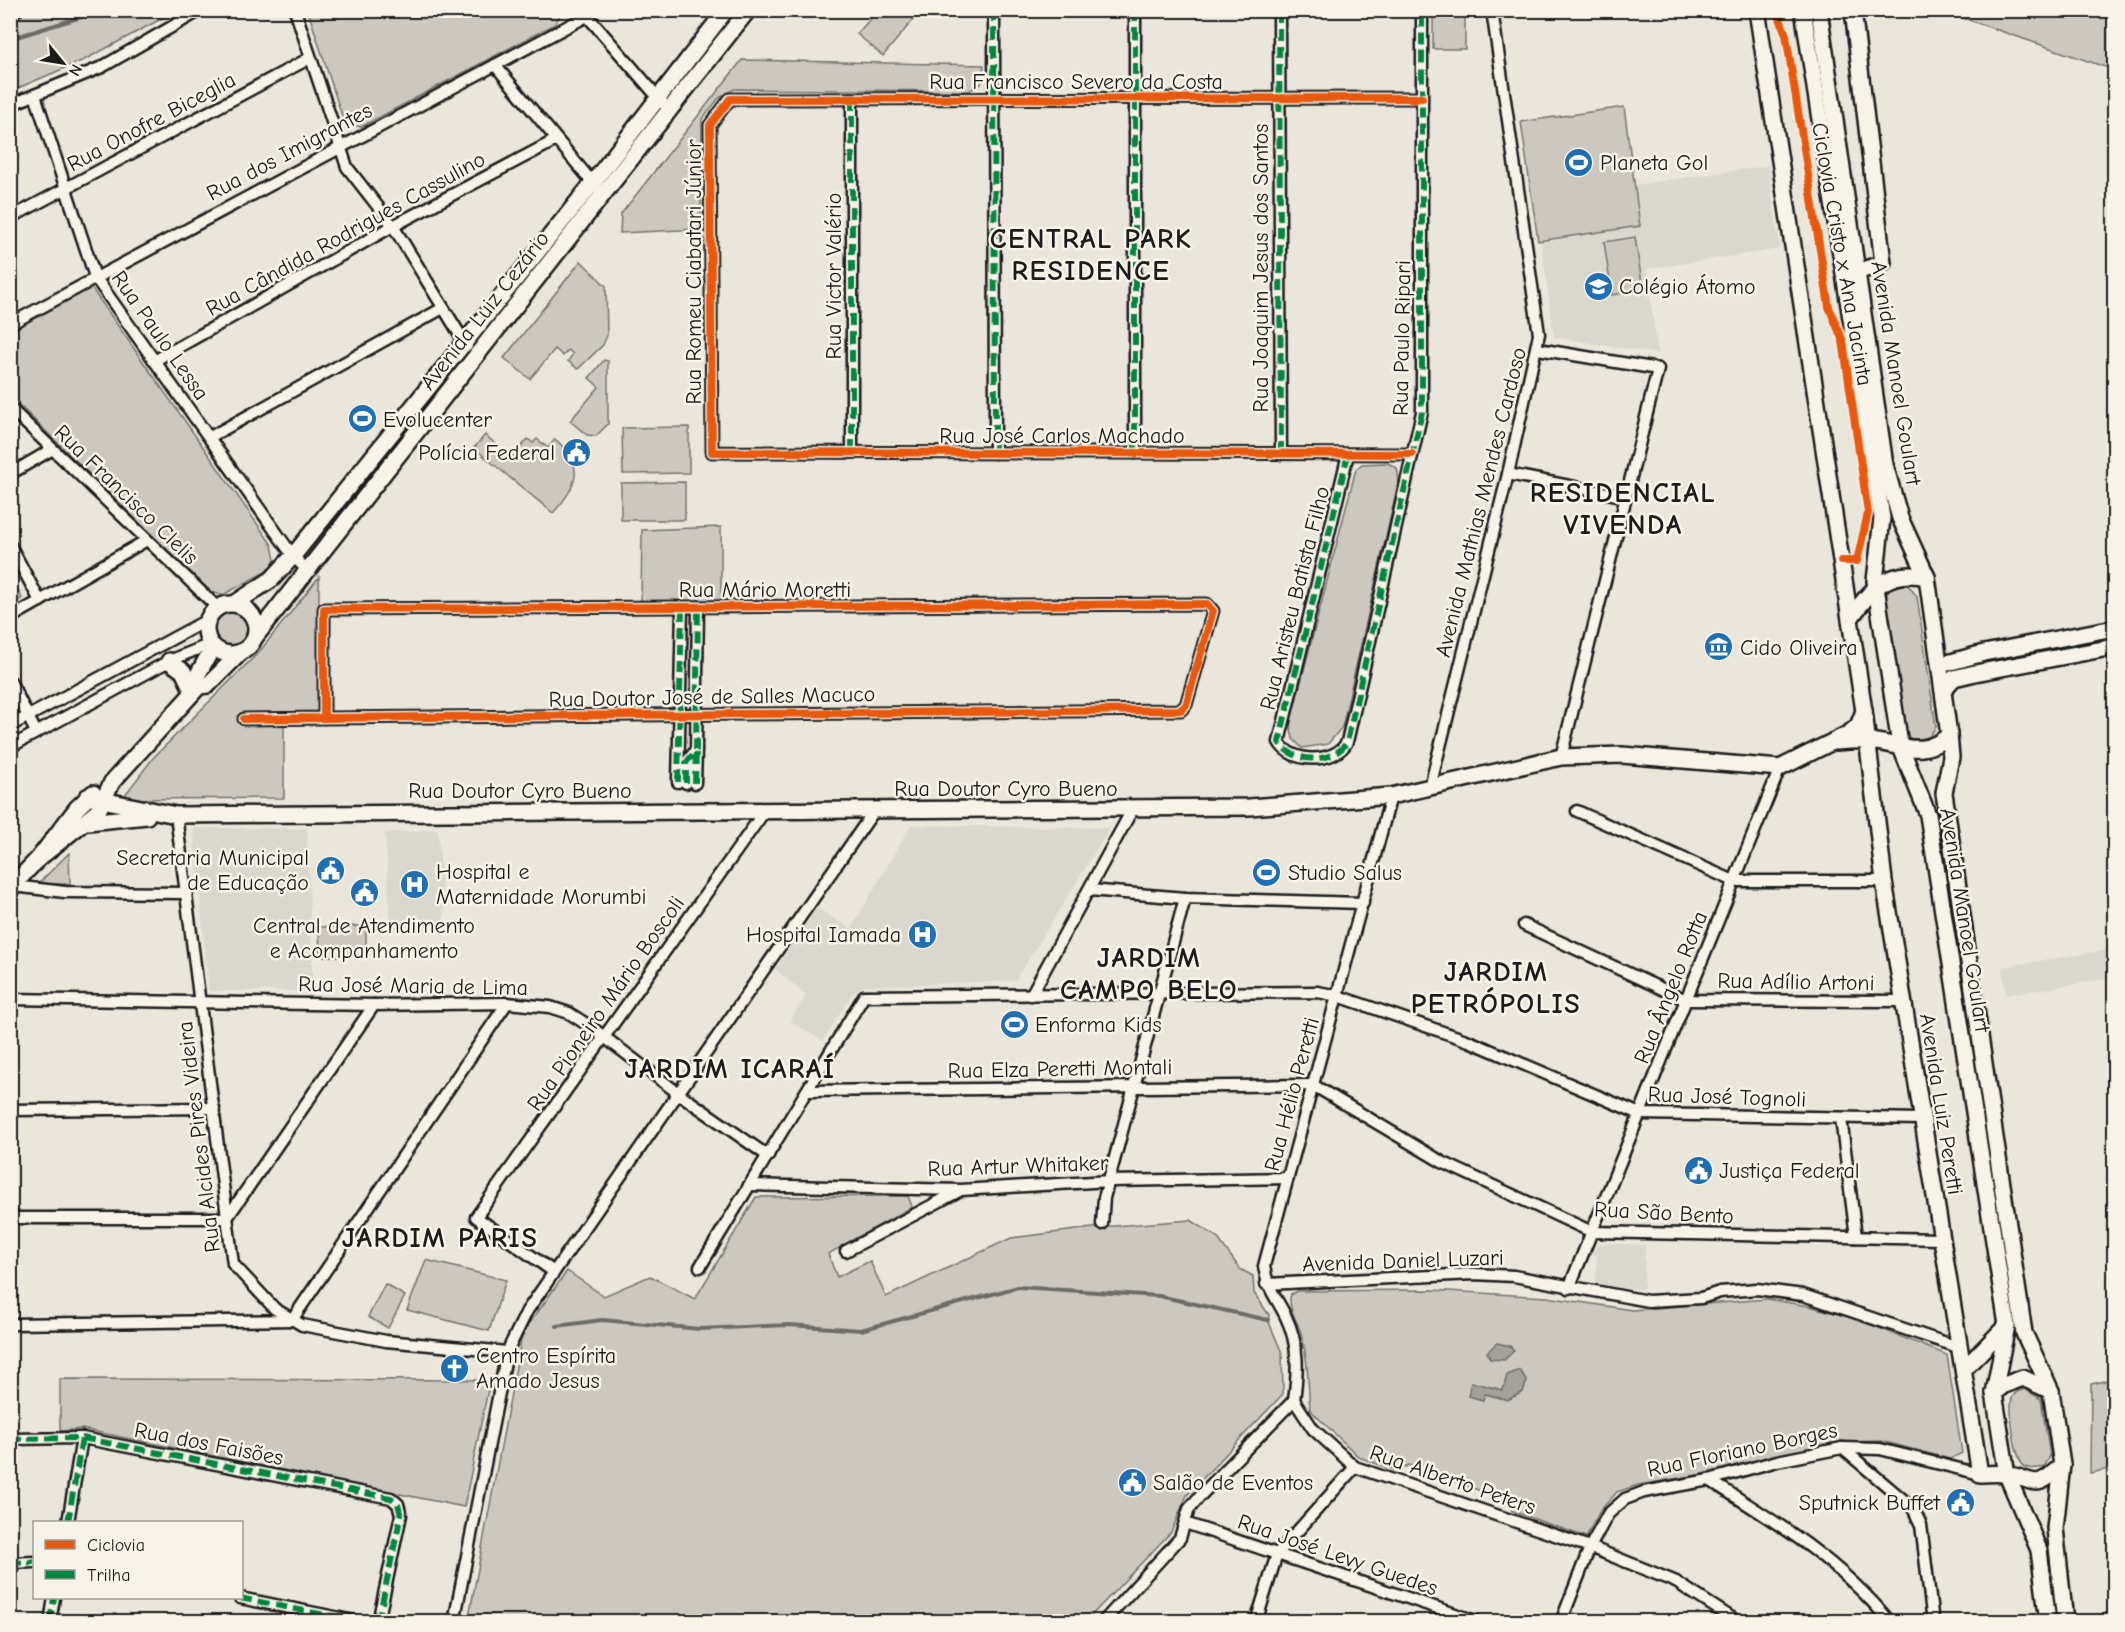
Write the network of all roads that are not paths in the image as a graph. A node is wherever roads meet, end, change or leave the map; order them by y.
1 (17, 10) edge
2 (201, 10) edge
3 (294, 10) edge
4 (727, 10) edge
5 (993, 10) edge
6 (1135, 10) edge
7 (1279, 10) edge
8 (1422, 10) edge
9 (1492, 10) edge
10 (1757, 10) edge
11 (1803, 10) edge
12 (1820, 10) edge
13 (1853, 10) edge
14 (585, 13) edge
15 (10, 14) edge
16 (744, 17) edge
17 (310, 58) junction
18 (495, 65) junction
19 (35, 95) junction
20 (1279, 98) junction
21 (1422, 98) junction
22 (730, 99) joint
23 (852, 99) junction
24 (994, 99) junction
25 (1135, 99) junction
26 (664, 104) junction
27 (10, 105) edge
28 (556, 140) junction
29 (339, 147) junction
30 (65, 188) junction
31 (598, 189) junction
32 (10, 218) edge
33 (393, 226) junction
34 (1857, 272) junction
35 (95, 277) junction
36 (442, 308) junction
37 (10, 324) edge
38 (464, 344) junction
39 (1538, 350) junction
40 (477, 354) junction
41 (154, 361) junction
42 (10, 408) edge
43 (210, 437) junction
44 (51, 450) junction
45 (712, 452) joint
46 (852, 452) junction
47 (995, 453) junction
48 (1135, 453) junction
49 (1281, 454) junction
50 (1348, 454) junction
51 (1412, 454) junction
52 (10, 474) edge
53 (1508, 474) junction
54 (1627, 497) junction
55 (147, 540) junction
56 (10, 545) edge
57 (293, 556) junction
58 (307, 570) junction
59 (1928, 577) junction
60 (1876, 587) junction
61 (40, 601) junction
62 (234, 604) junction
63 (682, 607) junction
64 (698, 607) junction
65 (218, 608) junction
66 (10, 618) edge
67 (1850, 619) junction
68 (207, 620) junction
69 (2115, 628) edge
70 (255, 637) junction
71 (2069, 637) junction
72 (212, 645) junction
73 (2115, 647) edge
74 (681, 650) junction
75 (697, 650) junction
76 (241, 652) junction
77 (2072, 655) junction
78 (168, 661) junction
79 (1940, 665) junction
80 (10, 681) edge
81 (196, 689) junction
82 (1943, 690) junction
83 (1181, 710) joint
84 (1864, 711) junction
85 (696, 714) junction
86 (680, 715) junction
87 (28, 716) junction
88 (244, 718) dead end
89 (324, 718) junction
90 (10, 726) edge
91 (36, 732) junction
92 (1949, 735) junction
93 (1867, 741) junction
94 (1836, 742) junction
95 (1900, 745) junction
96 (10, 747) edge
97 (1342, 750) joint
98 (1561, 757) junction
99 (1780, 768) junction
100 (112, 782) junction
101 (1430, 787) junction
102 (1391, 796) junction
103 (82, 802) junction
104 (102, 802) junction
105 (1132, 810) junction
106 (874, 811) junction
107 (765, 812) junction
108 (1577, 812) dead end
109 (170, 814) junction
110 (88, 822) junction
111 (38, 859) junction
112 (1734, 881) junction
113 (1884, 881) junction
114 (12, 887) edge
115 (1089, 890) junction
116 (187, 893) junction
117 (1185, 898) junction
118 (1363, 903) junction
119 (1524, 925) dead end
120 (1160, 993) junction
121 (1030, 995) junction
122 (1338, 996) junction
123 (10, 999) edge
124 (1686, 1000) junction
125 (201, 1001) junction
126 (1903, 1001) junction
127 (507, 1003) junction
128 (374, 1005) junction
129 (604, 1037) junction
130 (1313, 1085) junction
131 (1134, 1087) junction
132 (807, 1091) junction
133 (678, 1093) junction
134 (214, 1108) junction
135 (10, 1110) edge
136 (1640, 1114) junction
137 (1841, 1118) junction
138 (1921, 1119) junction
139 (768, 1156) junction
140 (1288, 1178) junction
141 (1109, 1181) junction
142 (749, 1185) junction
143 (962, 1190) junction
144 (10, 1218) edge
145 (227, 1218) junction
146 (1102, 1224) dead end
147 (1592, 1232) junction
148 (1856, 1237) junction
149 (1941, 1239) junction
150 (846, 1251) dead end
151 (700, 1267) dead end
152 (554, 1272) junction
153 (1266, 1284) junction
154 (1569, 1288) junction
155 (292, 1320) junction
156 (10, 1324) edge
157 (2007, 1326) junction
158 (1961, 1348) junction
159 (507, 1352) junction
160 (1964, 1369) junction
161 (2051, 1391) junction
162 (1994, 1393) junction
163 (1294, 1400) junction
164 (82, 1438) junction
165 (10, 1439) edge
166 (1842, 1448) junction
167 (2062, 1465) junction
168 (1355, 1467) junction
169 (1980, 1474) junction
170 (2007, 1474) junction
171 (1709, 1480) junction
172 (68, 1521) edge
173 (1185, 1523) junction
174 (1590, 1546) junction
175 (1277, 1554) junction
176 (33, 1562) edge
177 (10, 1563) edge
178 (54, 1599) edge
179 (243, 1599) edge
180 (50, 1622) edge
181 (360, 1622) edge
182 (378, 1622) edge
183 (454, 1622) edge
184 (1103, 1622) edge
185 (1256, 1622) edge
186 (1479, 1622) edge
187 (1562, 1622) edge
188 (1738, 1622) edge
189 (1890, 1622) edge
190 (1933, 1622) edge
191 (2048, 1622) edge
192 (2065, 1622) edge

1 - 15 street
2 - 19 street
3 - 17 street
4 - 16 street
4 - 26 street, Avenida Luiz Cezário
5 - 24 street
6 - 25 street
7 - 20 street, Rua Joaquim Jesus dos Santos
8 - 21 street, Rua Paulo Ripari
9 - 39 street, Avenida Mathias Mendes Cardoso
10 - 67 street, Avenida Luiz Peretti
11 - 60 street, Avenida Manoel Goulart
12 - 34 street, Avenida Manoel Goulart
13 - 34 street
14 - 18 street, Rua dos Imigrantes
14 - 26 street
16 - 26 street, Avenida Luiz Cezário
17 - 29 street
17 - 30 street, Rua Onofre Biceglia
18 - 28 street
18 - 29 street, Rua dos Imigrantes
19 - 27 street
19 - 30 street, Rua Paulo Lessa
20 - 21 street, Rua Francisco Severo da Costa
20 - 25 street, Rua Francisco Severo da Costa
20 - 49 street, Rua Joaquim Jesus dos Santos
21 - 51 street, Rua Paulo Ripari
22 - 23 street, Rua Francisco Severo da Costa
22 - 45 street, Rua Romeu Ciabatari Júnior
23 - 24 street, Rua Francisco Severo da Costa
23 - 46 street, Rua Victor Valério
24 - 25 street, Rua Francisco Severo da Costa
24 - 47 street
25 - 48 street
26 - 31 street, Avenida Luiz Cezário
28 - 31 street
28 - 33 street, Rua Cândida Rodrigues Cassulino
29 - 33 street
29 - 35 street, Rua dos Imigrantes
30 - 32 street, Rua Onofre Biceglia
30 - 35 street, Rua Paulo Lessa
31 - 38 street, Avenida Luiz Cezário
31 - 40 street, Avenida Luiz Cezário
33 - 36 street
33 - 41 street, Rua Cândida Rodrigues Cassulino
34 - 59 street, Avenida Manoel Goulart
35 - 37 street, Rua dos Imigrantes
35 - 41 street, Rua Paulo Lessa
36 - 38 street
36 - 43 street
38 - 40 street
38 - 57 street, Avenida Luiz Cezário
39 - 53 street, Avenida Mathias Mendes Cardoso
39 - 54 street
40 - 58 street, Avenida Luiz Cezário
41 - 43 street, Rua Paulo Lessa
42 - 44 street, Rua Francisco Clelis
43 - 57 street, Rua Paulo Lessa
44 - 52 street
44 - 55 street, Rua Francisco Clelis
45 - 46 street, Rua José Carlos Machado
46 - 47 street, Rua José Carlos Machado
47 - 48 street, Rua José Carlos Machado
48 - 49 street, Rua José Carlos Machado
49 - 50 street, Rua José Carlos Machado
50 - 51 street, Rua José Carlos Machado
50 - 97 street, Rua Aristeu Batista Filho
51 - 97 street, Rua Paulo Ripari
53 - 54 street
53 - 101 street, Avenida Mathias Mendes Cardoso
54 - 98 street
55 - 61 street
55 - 65 street, Rua Francisco Clelis
56 - 61 street
57 - 58 street, Rua Paulo Lessa
57 - 62 street, Avenida Luiz Cezário
58 - 70 street, Avenida Luiz Cezário
59 - 60 street
59 - 79 street, Avenida Manoel Goulart
60 - 67 street
60 - 95 street, Avenida Manoel Goulart
61 - 66 street
62 - 65 street
62 - 70 street
63 - 64 street, Rua Mário Moretti
63 - 74 street
63 - 89 street, Rua Mário Moretti
64 - 75 street
64 - 83 street, Rua Mário Moretti
65 - 68 street
67 - 84 street, Avenida Luiz Peretti
68 - 72 street
68 - 87 street
69 - 71 street
70 - 76 street
71 - 77 street
71 - 79 street
72 - 76 street
72 - 78 street
72 - 81 street
73 - 77 street
74 - 75 street
74 - 86 street
75 - 85 street
76 - 81 street
77 - 82 street
78 - 81 street
78 - 91 street
79 - 82 street, Avenida Manoel Goulart
80 - 87 street
81 - 100 street
82 - 92 street, Avenida Manoel Goulart
83 - 85 street, Rua Doutor José de Salles Macuco
84 - 93 street, Avenida Luiz Peretti
84 - 94 street, Rua Doutor Cyro Bueno
85 - 86 street, Rua Doutor José de Salles Macuco
85 - 86 street
86 - 89 street, Rua Doutor José de Salles Macuco
87 - 90 street
87 - 91 street
88 - 89 street, Rua Doutor José de Salles Macuco
91 - 96 street
92 - 95 street, Rua Doutor Cyro Bueno
92 - 161 street, Avenida Manoel Goulart
93 - 94 street, Rua Doutor Cyro Bueno
93 - 95 street, Rua Doutor Cyro Bueno
93 - 113 street, Avenida Luiz Peretti
94 - 99 street, Rua Doutor Cyro Bueno
95 - 157 street, Avenida Manoel Goulart
98 - 99 street, Rua Doutor Cyro Bueno
98 - 101 street, Rua Doutor Cyro Bueno
99 - 112 street, Rua Ângelo Rotta
100 - 103 street
100 - 104 street
101 - 102 street, Rua Doutor Cyro Bueno
102 - 105 street, Rua Doutor Cyro Bueno
102 - 118 street, Rua Hélio Peretti
103 - 104 street, Rua Doutor Cyro Bueno
103 - 110 street
103 - 111 street
104 - 109 street, Rua Doutor Cyro Bueno
104 - 110 street
105 - 106 street, Rua Doutor Cyro Bueno
105 - 115 street
106 - 107 street, Rua Doutor Cyro Bueno
106 - 133 street
107 - 109 street, Rua Doutor Cyro Bueno
107 - 129 street, Rua Pioneiro Mário Boscoli
108 - 112 street
109 - 110 street, Rua Doutor Cyro Bueno
109 - 116 street, Rua Alcides Pires Videira
110 - 111 street
111 - 114 street
112 - 113 street
112 - 124 street, Rua Ângelo Rotta
113 - 126 street, Avenida Luiz Peretti
114 - 116 street
115 - 117 street
115 - 121 street
116 - 125 street, Rua Alcides Pires Videira
117 - 118 street
117 - 120 street
118 - 122 street, Rua Hélio Peretti
119 - 124 street, Rua Adílio Artoni
120 - 121 street, Rua José Tognoli
120 - 122 street, Rua José Tognoli
120 - 131 street
121 - 132 street, Rua José Tognoli
122 - 130 street, Rua Hélio Peretti
122 - 136 street, Rua José Tognoli
123 - 125 street, Rua José Maria de Lima
124 - 126 street, Rua Adílio Artoni
124 - 136 street, Rua Ângelo Rotta
125 - 128 street, Rua José Maria de Lima
125 - 134 street, Rua Alcides Pires Videira
126 - 138 street, Avenida Luiz Peretti
127 - 128 street, Rua José Maria de Lima
127 - 129 street, Rua José Maria de Lima
127 - 155 street
128 - 145 street
129 - 133 street, Rua José Maria de Lima
129 - 152 street, Rua Pioneiro Mário Boscoli
130 - 131 street, Rua Elza Peretti Montali
130 - 140 street, Rua Hélio Peretti
130 - 147 street, Rua São Bento
131 - 132 street, Rua Elza Peretti Montali
131 - 141 street
132 - 139 street
133 - 139 street, Rua José Maria de Lima
133 - 152 street
134 - 135 street
134 - 145 street, Rua Alcides Pires Videira
136 - 137 street, Rua José Tognoli
136 - 147 street, Rua Ângelo Rotta
137 - 138 street, Rua José Tognoli
137 - 148 street
138 - 149 street, Avenida Luiz Peretti
139 - 142 street
140 - 141 street, Rua Artur Whitaker
140 - 153 street, Rua Hélio Peretti
141 - 143 street, Rua Artur Whitaker
141 - 146 street
142 - 143 street, Rua Artur Whitaker
142 - 151 street
143 - 150 street
144 - 145 street
145 - 155 street, Rua Alcides Pires Videira
147 - 148 street, Rua São Bento
147 - 154 street, Rua Ângelo Rotta
148 - 149 street, Rua São Bento
149 - 158 street, Avenida Luiz Peretti
152 - 159 street
153 - 154 street, Avenida Daniel Luzari
153 - 163 street
154 - 158 street, Avenida Daniel Luzari
155 - 156 street
155 - 159 street, Rua Alcides Pires Videira
157 - 160 street
157 - 162 street, Avenida Manoel Goulart
158 - 160 street, Avenida Luiz Peretti
159 - 183 street
160 - 169 street, Avenida Luiz Peretti
161 - 162 street
161 - 167 street, Avenida Manoel Goulart
162 - 170 street, Avenida Manoel Goulart
163 - 168 street, Rua Alberto Peters
163 - 173 street
164 - 165 street, Rua dos Faisões
164 - 172 street
164 - 182 street, Rua dos Faisões
166 - 169 street, Rua Floriano Borges
166 - 171 street, Rua Floriano Borges
166 - 190 street
167 - 170 street, Rua Floriano Borges
167 - 192 street, Avenida Manoel Goulart
168 - 174 street, Rua Alberto Peters
168 - 175 street
169 - 170 street, Rua Floriano Borges
170 - 191 street, Avenida Manoel Goulart
171 - 174 street, Rua Floriano Borges
171 - 189 street
173 - 175 street, Rua José Levy Guedes
173 - 184 street
174 - 187 street, Rua Floriano Borges
174 - 188 street, Rua Alberto Peters
175 - 185 street
175 - 186 street, Rua José Levy Guedes
176 - 177 street
178 - 180 street
179 - 181 street

